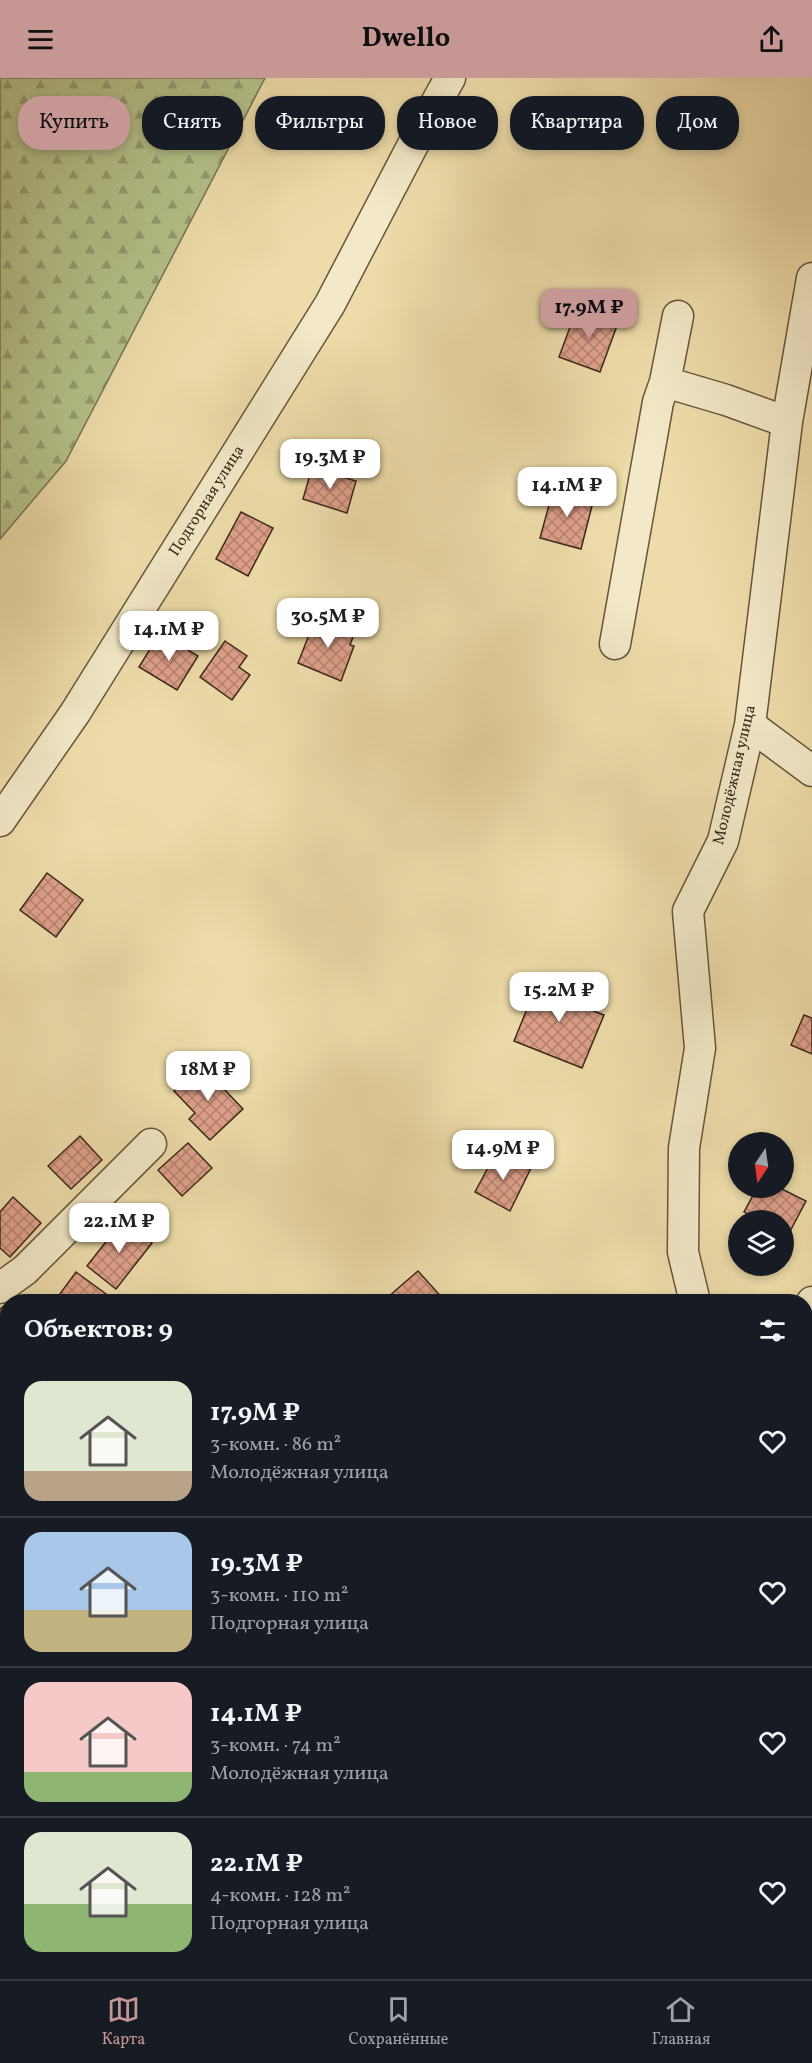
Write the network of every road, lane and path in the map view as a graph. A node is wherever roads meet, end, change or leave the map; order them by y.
1 (450, 78) edge
2 (812, 278) edge
3 (678, 316) dead end
4 (665, 382) junction
5 (787, 422) junction
6 (615, 644) dead end
7 (750, 725) junction
8 (812, 771) edge
9 (0, 821) edge
10 (151, 1144) dead end
11 (0, 1288) edge
12 (693, 1294) edge

1 - 9 street, Подгорная улица
2 - 5 street, Молодёжная улица
3 - 4 street
4 - 5 street
4 - 6 street
5 - 7 street, Молодёжная улица
7 - 8 street
7 - 12 street, Молодёжная улица
10 - 11 street

